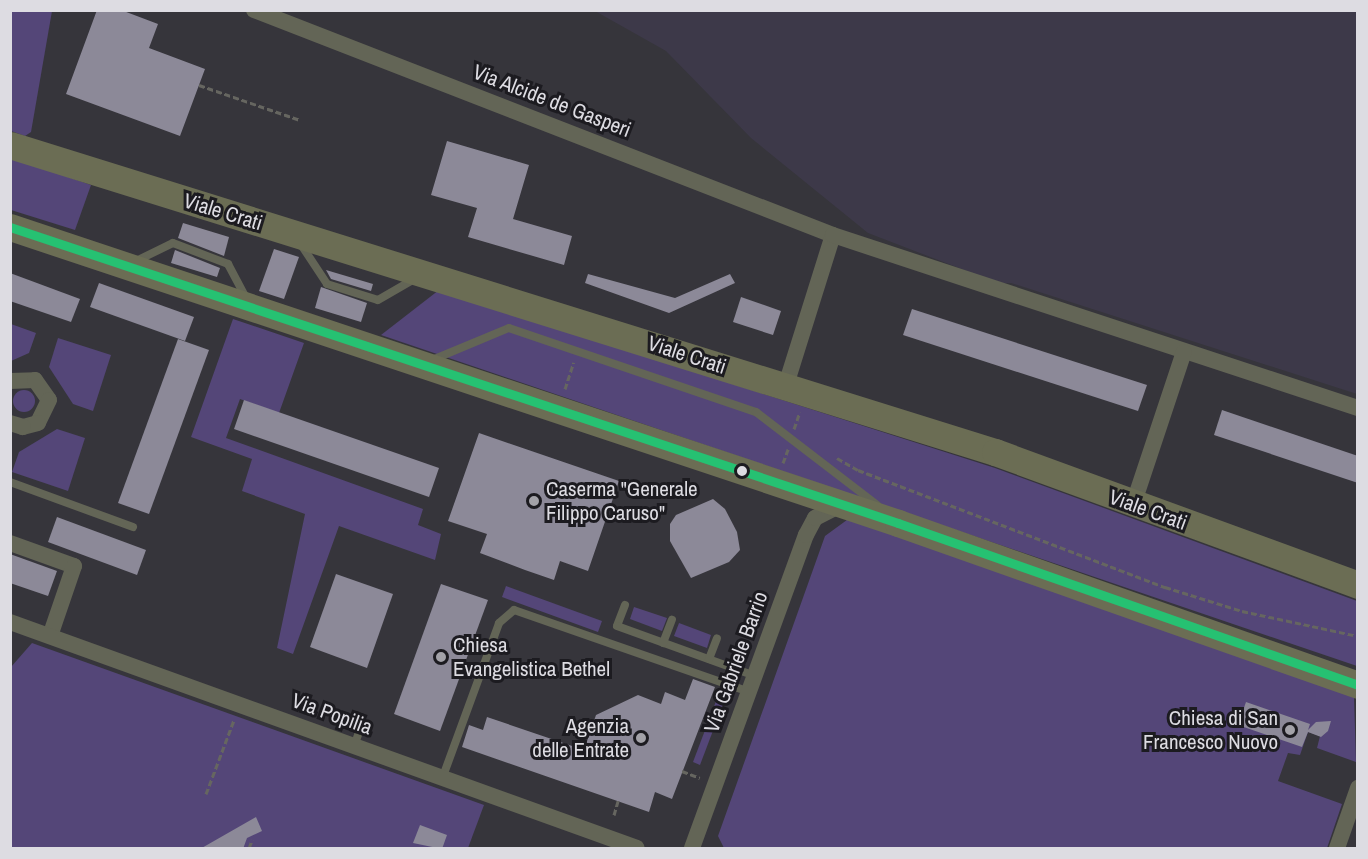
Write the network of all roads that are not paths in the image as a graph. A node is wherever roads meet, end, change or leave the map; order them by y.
1 (254, 10) edge
2 (10, 145) edge
3 (10, 227) edge
4 (294, 234) junction
5 (833, 235) junction
6 (126, 266) junction
7 (424, 273) junction
8 (251, 307) junction
9 (1184, 352) junction
10 (421, 364) junction
11 (10, 381) edge
12 (785, 388) junction
13 (1358, 408) edge
14 (12, 429) edge
15 (10, 482) edge
16 (840, 505) junction
17 (1133, 505) junction
18 (898, 523) junction
19 (133, 526) dead end
20 (10, 543) edge
21 (1358, 585) edge
22 (625, 605) dead end
23 (672, 620) dead end
24 (13, 628) edge
25 (50, 636) junction
26 (717, 638) dead end
27 (663, 643) junction
28 (709, 660) junction
29 (752, 684) junction
30 (1358, 685) edge
31 (360, 727) dead end
32 (354, 746) junction
33 (442, 779) junction
34 (1358, 788) edge
35 (637, 849) edge
36 (692, 849) edge
37 (1337, 849) edge

1 - 5 street, Via Alcide de Gasperi
2 - 4 main road, Viale Crati
3 - 6 main road
4 - 7 main road, Viale Crati
4 - 7 lane
5 - 9 street, Via Alcide de Gasperi
5 - 12 street
6 - 8 main road
6 - 8 lane
7 - 12 main road, Viale Crati
8 - 10 main road
9 - 13 street, Via Alcide de Gasperi
9 - 17 street
10 - 16 main road
10 - 18 lane
11 - 14 street
12 - 17 main road, Viale Crati
15 - 19 lane
16 - 18 main road
16 - 29 street, Via Gabriele Barrio
17 - 21 main road, Viale Crati
18 - 30 main road
20 - 25 street
22 - 27 lane
23 - 27 lane
24 - 25 street, Via Popilia
25 - 32 street, Via Popilia
26 - 28 lane
27 - 28 lane
28 - 29 lane
29 - 33 lane
29 - 36 street, Via Gabriele Barrio
31 - 32 lane
32 - 33 street, Via Popilia
33 - 35 street, Via Popilia
34 - 37 street

